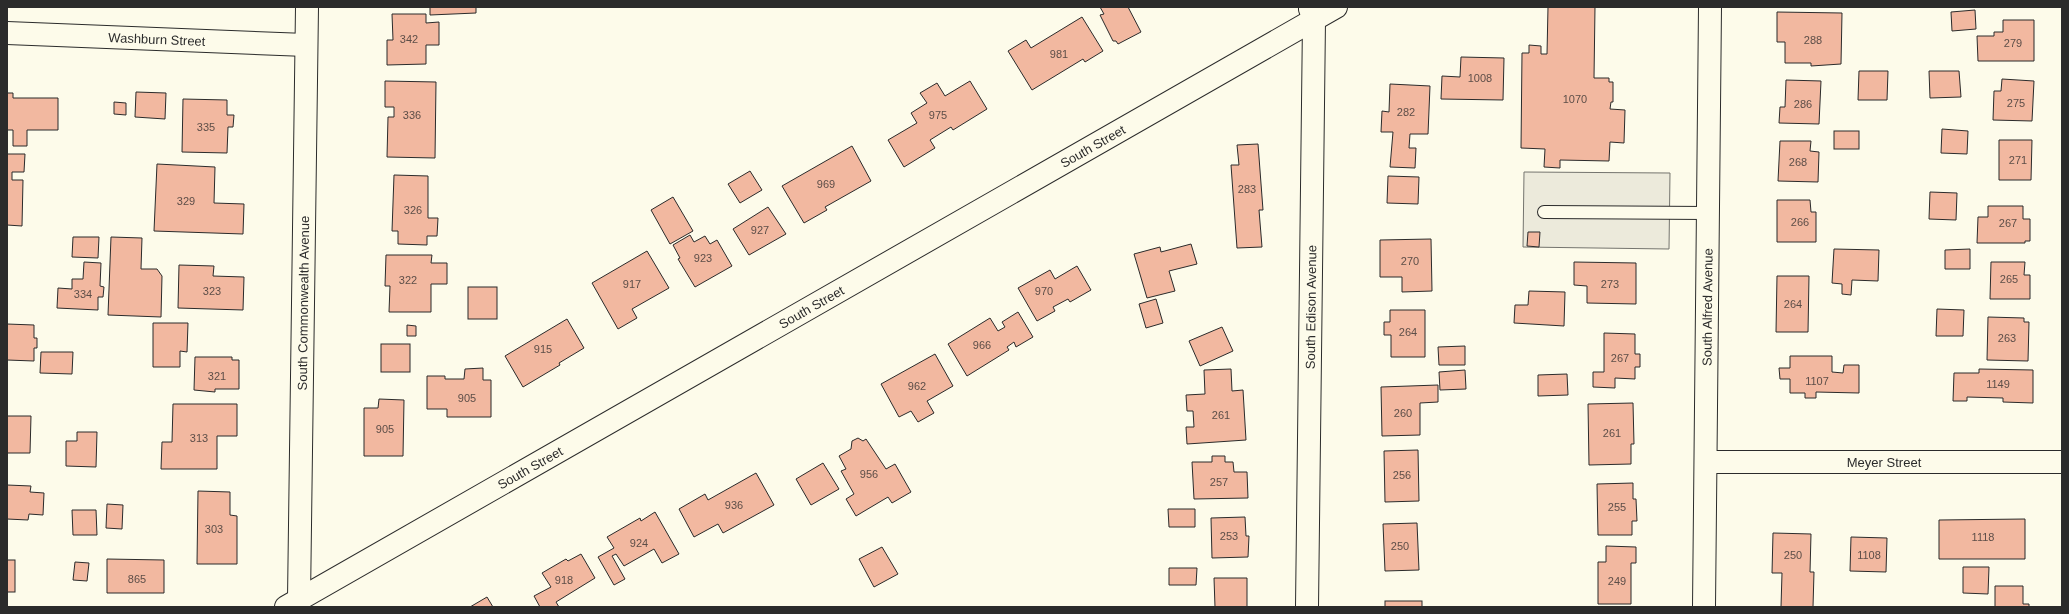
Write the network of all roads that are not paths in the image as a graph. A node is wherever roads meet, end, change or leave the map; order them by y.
1 (307, 7) edge
2 (1336, 7) edge
3 (1710, 7) edge
4 (1311, 14) edge
5 (7, 34) edge
6 (306, 45) junction
7 (1544, 212) dead end
8 (1707, 214) junction
9 (1707, 462) junction
10 (2062, 462) edge
11 (292, 603) edge
12 (1307, 607) edge
13 (1704, 607) edge

1 - 6 street, South Commonwealth Avenue
2 - 4 street, South Street
3 - 8 street, South Alfred Avenue
4 - 11 street, South Street
4 - 12 street, South Edison Avenue
5 - 6 street, Washburn Street
6 - 11 street, South Commonwealth Avenue
7 - 8 lane
8 - 9 street, South Alfred Avenue
9 - 10 street, Meyer Street
9 - 13 street, South Alfred Avenue

